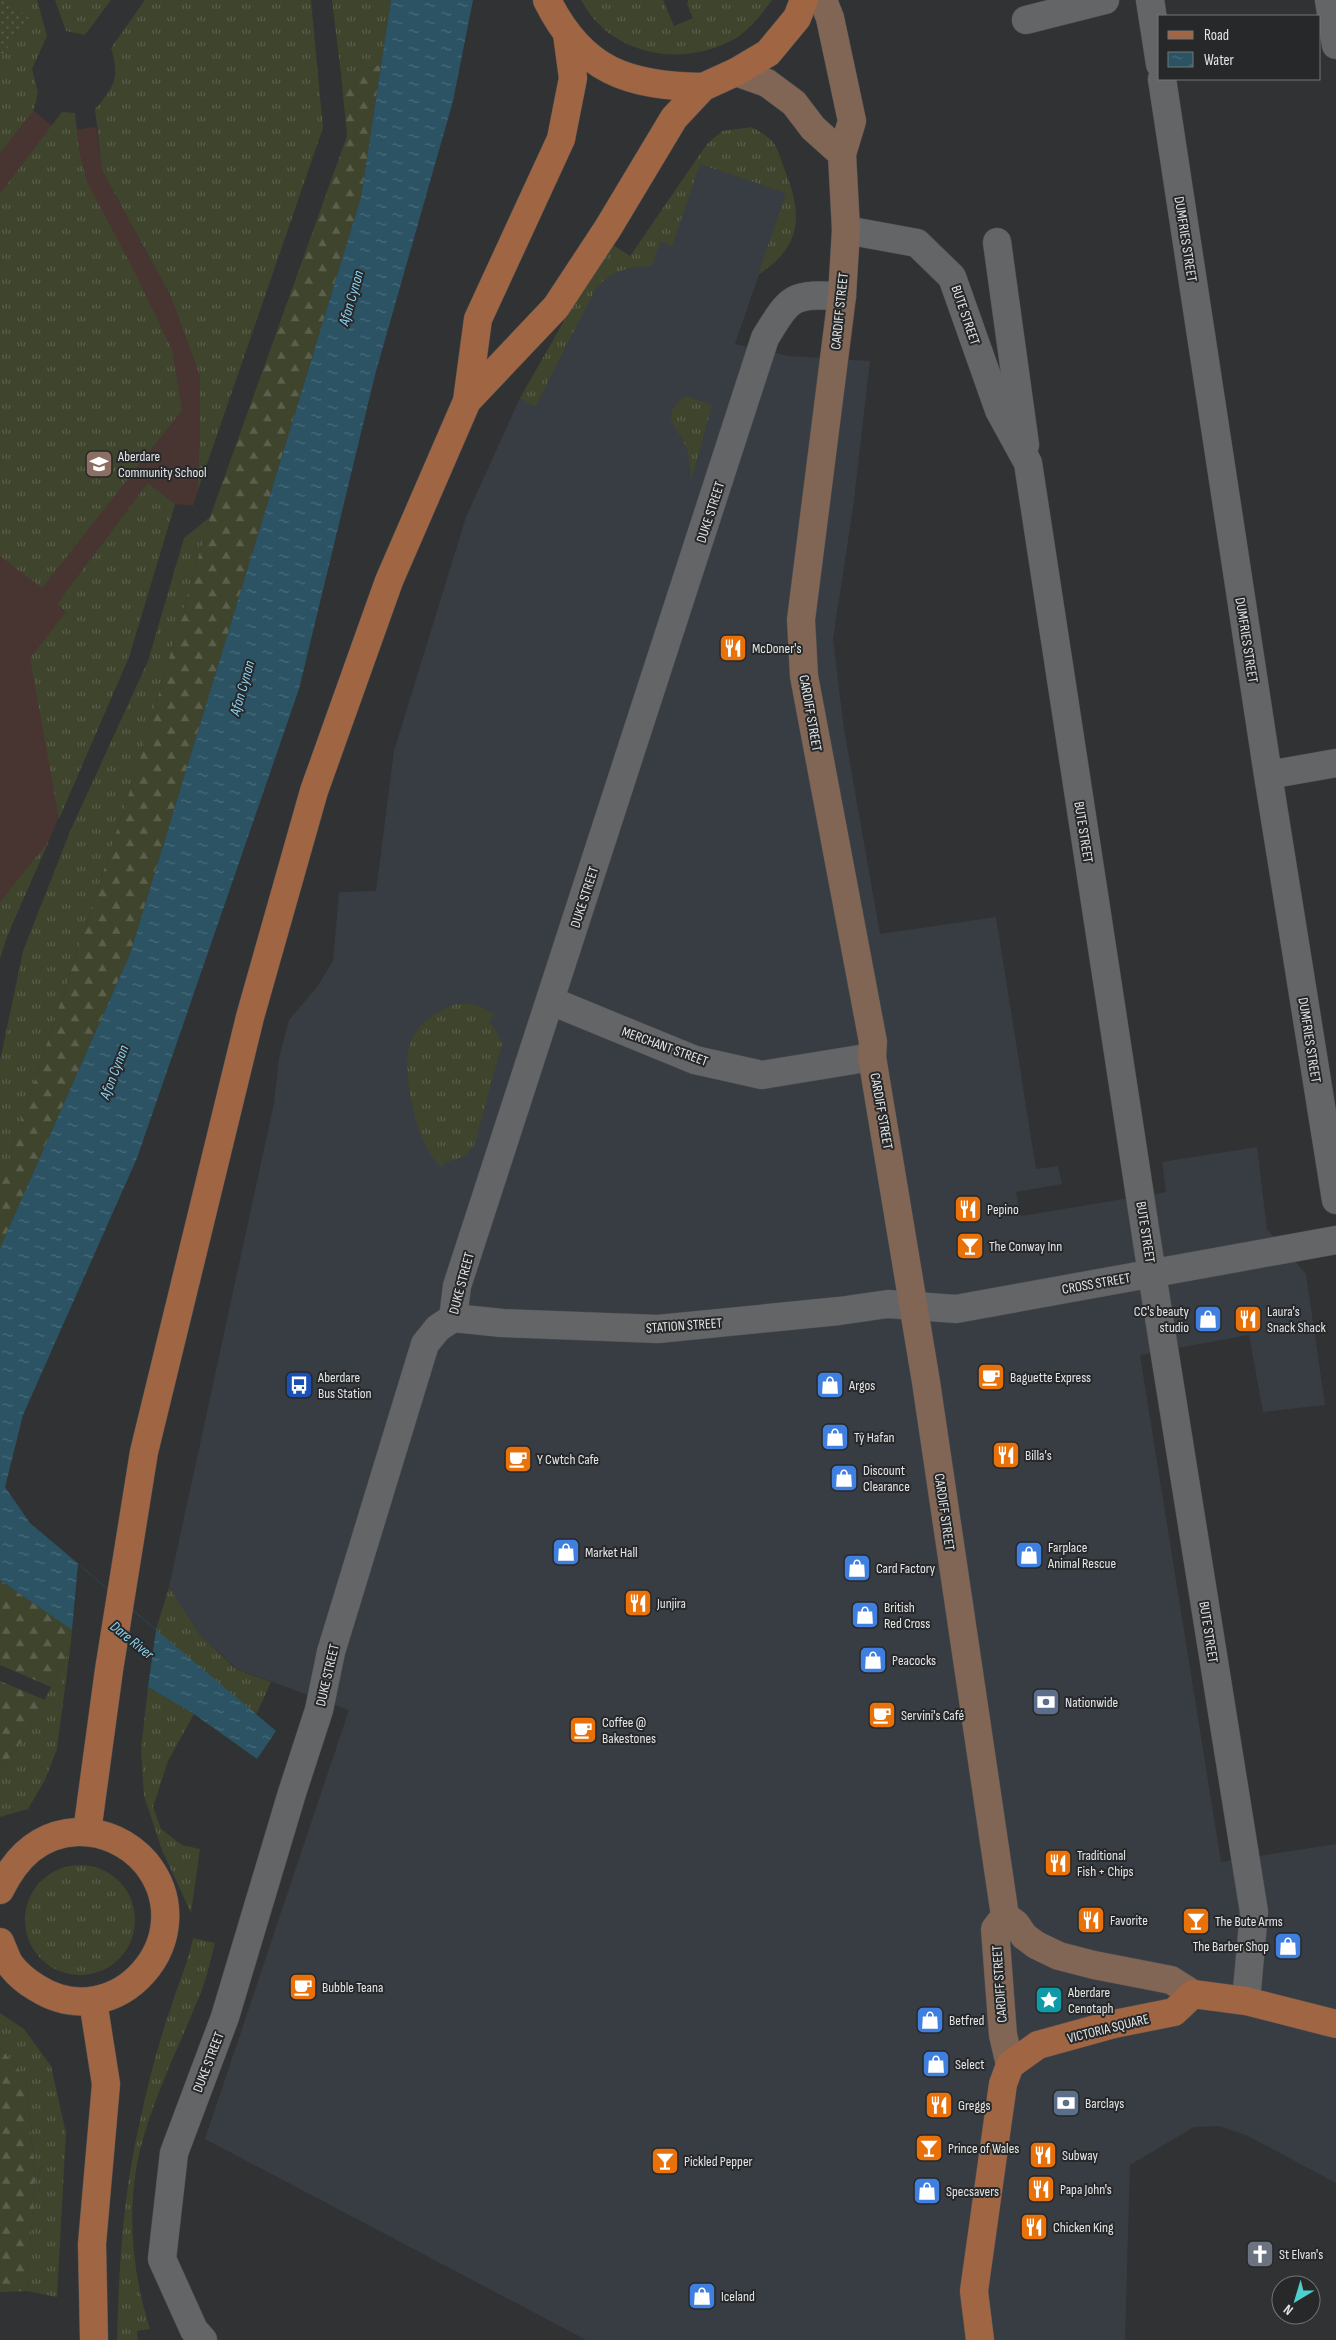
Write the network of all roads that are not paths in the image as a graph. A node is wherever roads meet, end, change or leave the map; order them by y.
1 (548, 0) edge
2 (804, 0) edge
3 (823, 0) edge
4 (1104, 0) edge
5 (1150, 0) edge
6 (1329, 0) edge
7 (1026, 20) dead end
8 (567, 34) junction
9 (1336, 45) edge
10 (1158, 51) edge
11 (736, 72) junction
12 (1162, 80) edge
13 (702, 87) junction
14 (842, 154) junction
15 (846, 230) junction
16 (998, 242) dead end
17 (842, 296) junction
18 (467, 401) junction
19 (1028, 463) junction
20 (1336, 763) edge
21 (1268, 775) junction
22 (551, 1001) junction
23 (872, 1056) junction
24 (1336, 1200) edge
25 (1336, 1240) edge
26 (1152, 1273) junction
27 (914, 1306) junction
28 (453, 1318) junction
29 (87, 1832) junction
30 (3, 1875) edge
31 (1005, 1916) junction
32 (0, 1942) edge
33 (1193, 1994) junction
34 (93, 2001) junction
35 (1246, 2001) junction
36 (1336, 2024) edge
37 (1010, 2065) junction
38 (94, 2340) edge
39 (203, 2340) edge
40 (980, 2340) edge

1 - 8 main road
2 - 11 main road
3 - 14 main road, CARDIFF STREET
4 - 7 street
5 - 10 street
6 - 9 street
8 - 13 main road
8 - 18 main road
11 - 13 main road
11 - 14 main road
12 - 21 street, DUMFRIES STREET
13 - 18 main road
14 - 15 main road, CARDIFF STREET
15 - 17 main road, CARDIFF STREET
15 - 19 street, BUTE STREET
16 - 19 street, BUTE STREET
17 - 22 street, DUKE STREET
17 - 23 main road, CARDIFF STREET
18 - 29 main road
19 - 26 street, BUTE STREET
20 - 21 street
21 - 24 street, DUMFRIES STREET
22 - 23 street, MERCHANT STREET
22 - 28 street, DUKE STREET
23 - 27 main road, CARDIFF STREET
25 - 26 street, CROSS STREET
26 - 27 street, CROSS STREET
26 - 35 street, BUTE STREET
27 - 28 street, STATION STREET
27 - 31 main road, CARDIFF STREET
28 - 39 street, DUKE STREET
29 - 30 main road
29 - 34 main road
31 - 33 main road
31 - 37 main road, CARDIFF STREET
32 - 34 main road
33 - 35 main road
33 - 37 main road, VICTORIA SQUARE
34 - 38 main road
35 - 36 main road
37 - 40 main road

